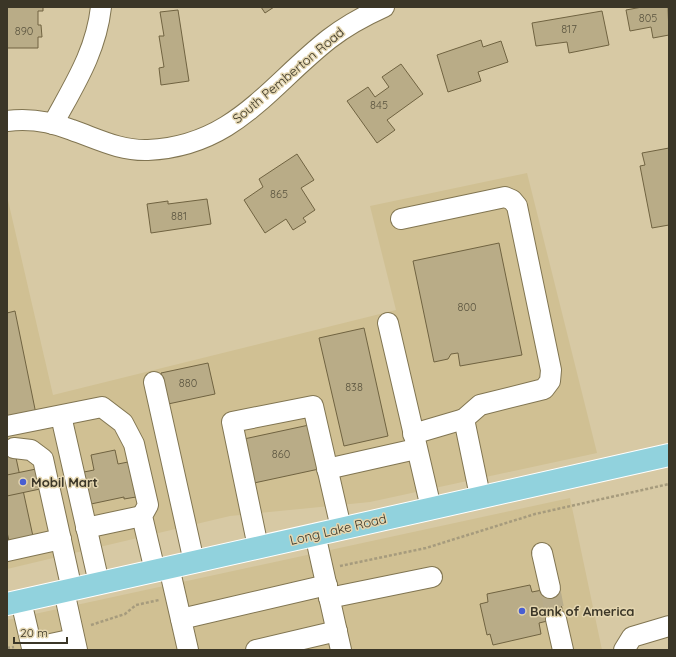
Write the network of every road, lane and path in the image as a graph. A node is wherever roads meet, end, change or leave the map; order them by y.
1 (101, 7) edge
2 (384, 7) edge
3 (7, 121) edge
4 (53, 124) junction
5 (401, 219) dead end
6 (388, 323) dead end
7 (154, 382) dead end
8 (61, 416) junction
9 (464, 420) junction
10 (7, 426) edge
11 (414, 442) junction
12 (14, 448) dead end
13 (669, 455) edge
14 (327, 470) junction
15 (669, 484) edge
16 (480, 496) junction
17 (431, 508) junction
18 (142, 516) junction
19 (86, 528) junction
20 (340, 528) junction
21 (315, 534) junction
22 (61, 539) junction
23 (258, 547) junction
24 (7, 551) edge
25 (542, 553) dead end
26 (194, 562) junction
27 (337, 567) dead end
28 (162, 569) junction
29 (432, 577) dead end
30 (99, 583) junction
31 (550, 588) tunnel mouth
32 (68, 590) junction
33 (328, 592) junction
34 (11, 601) edge
35 (181, 619) junction
36 (556, 619) tunnel mouth
37 (669, 626) edge
38 (339, 641) edge
39 (76, 645) edge
40 (32, 649) edge
41 (188, 650) edge
42 (256, 650) edge
43 (563, 650) edge
44 (624, 650) edge

1 - 4 street
2 - 4 street, South Pemberton Road
3 - 4 street, South Pemberton Road
5 - 9 street
6 - 11 street
7 - 26 street
8 - 10 street
8 - 18 street
8 - 19 street
9 - 11 street
9 - 16 street
11 - 14 street
11 - 17 street
12 - 22 street
13 - 16 main road, Long Lake Road
14 - 20 street
14 - 23 street
15 - 27 path
16 - 17 main road, Long Lake Road
17 - 20 main road, Long Lake Road
18 - 19 street
18 - 28 street
19 - 30 street
20 - 21 main road, Long Lake Road
21 - 23 main road, Long Lake Road
21 - 33 street
22 - 24 street
22 - 32 street
23 - 26 main road, Long Lake Road
25 - 31 street
26 - 28 main road, Long Lake Road
28 - 30 main road, Long Lake Road
28 - 35 street
29 - 33 street
30 - 32 main road, Long Lake Road
32 - 34 main road, Long Lake Road
32 - 39 street
33 - 35 street
33 - 38 street
34 - 40 street
35 - 41 street
36 - 43 street
37 - 44 street
38 - 42 street
39 - 40 street

